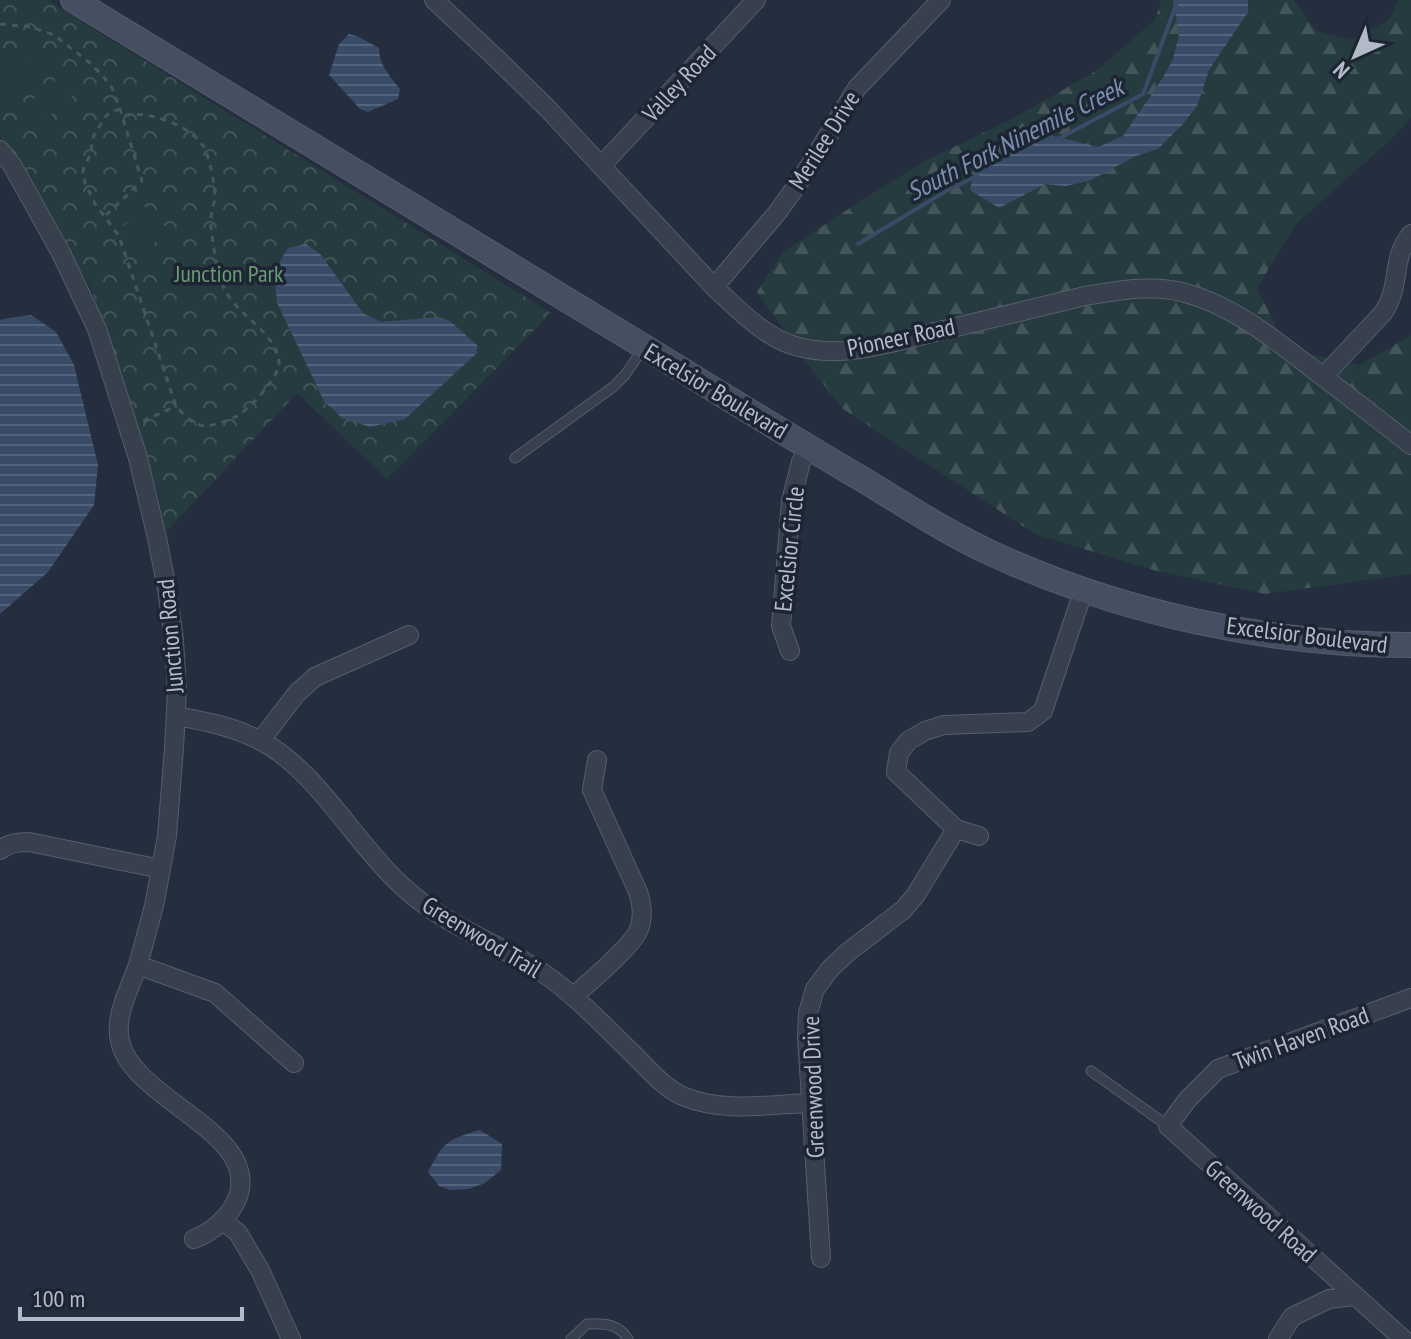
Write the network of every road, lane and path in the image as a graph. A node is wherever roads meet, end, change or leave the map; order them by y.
1 (73, 0) edge
2 (434, 0) edge
3 (756, 0) edge
4 (941, 0) edge
5 (0, 24) edge
6 (120, 109) junction
7 (123, 116) junction
8 (0, 150) edge
9 (601, 166) junction
10 (105, 216) junction
11 (1411, 234) edge
12 (714, 287) junction
13 (644, 347) junction
14 (1323, 377) junction
15 (176, 406) junction
16 (128, 426) junction
17 (1411, 445) edge
18 (809, 448) junction
19 (515, 458) dead end
20 (1084, 589) junction
21 (409, 635) dead end
22 (1411, 645) edge
23 (790, 651) dead end
24 (176, 716) junction
25 (261, 740) junction
26 (597, 760) dead end
27 (956, 829) junction
28 (979, 836) dead end
29 (0, 850) edge
30 (161, 869) junction
31 (138, 965) junction
32 (574, 996) junction
33 (1411, 998) edge
34 (294, 1063) dead end
35 (1091, 1071) dead end
36 (812, 1103) junction
37 (1168, 1126) junction
38 (222, 1220) junction
39 (194, 1239) dead end
40 (821, 1258) dead end
41 (1354, 1296) junction
42 (291, 1339) edge
43 (571, 1339) edge
44 (628, 1339) edge
45 (1278, 1339) edge
46 (1403, 1339) edge

1 - 13 main road, Excelsior Boulevard
2 - 9 street, Pioneer Road
3 - 9 street, Valley Road
4 - 12 street, Merilee Drive
5 - 6 path
6 - 7 path
6 - 10 path
7 - 10 path
7 - 15 path
8 - 16 street, Junction Road
9 - 12 street, Pioneer Road
10 - 15 path
11 - 14 street
12 - 14 street, Pioneer Road
13 - 18 main road, Excelsior Boulevard
13 - 19 lane
14 - 17 street, Pioneer Road
15 - 16 path
16 - 24 street, Junction Road
18 - 20 main road, Excelsior Boulevard
18 - 23 street, Excelsior Circle
20 - 22 main road, Excelsior Boulevard
20 - 27 street
21 - 25 street
24 - 25 street, Greenwood Trail
24 - 30 street, Junction Road
25 - 32 street, Greenwood Trail
26 - 32 street
27 - 28 street
27 - 36 street, Greenwood Drive
29 - 30 street
30 - 31 street, Junction Road
31 - 34 street
31 - 38 street, Junction Road
32 - 36 street, Greenwood Trail
33 - 37 street, Twin Haven Road
35 - 37 lane
36 - 40 street, Greenwood Drive
37 - 41 street, Greenwood Road
38 - 39 street
38 - 42 street
41 - 45 street
41 - 46 street, Greenwood Road
43 - 44 lane

